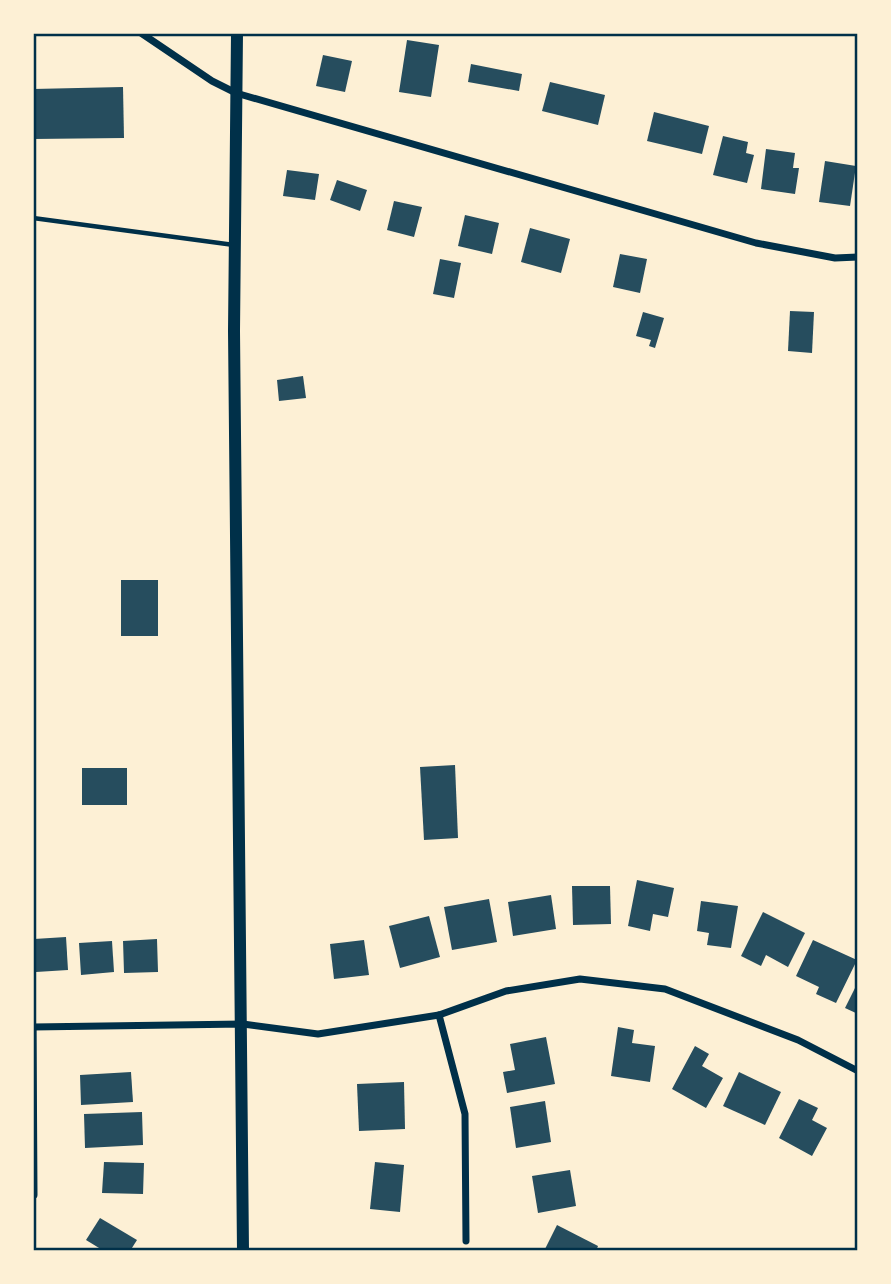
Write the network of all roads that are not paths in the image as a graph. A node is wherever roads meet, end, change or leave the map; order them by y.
1 (141, 33) edge
2 (237, 33) edge
3 (236, 93) junction
4 (33, 218) edge
5 (235, 246) junction
6 (858, 257) edge
7 (439, 1015) junction
8 (243, 1024) junction
9 (33, 1027) edge
10 (858, 1071) edge
11 (34, 1195) edge
12 (466, 1241) dead end
13 (243, 1251) edge

1 - 3 street
2 - 3 street
3 - 5 street
3 - 6 street
4 - 5 lane
5 - 8 street
7 - 8 street
7 - 10 street
7 - 12 street
8 - 9 street
8 - 13 street
9 - 11 street

